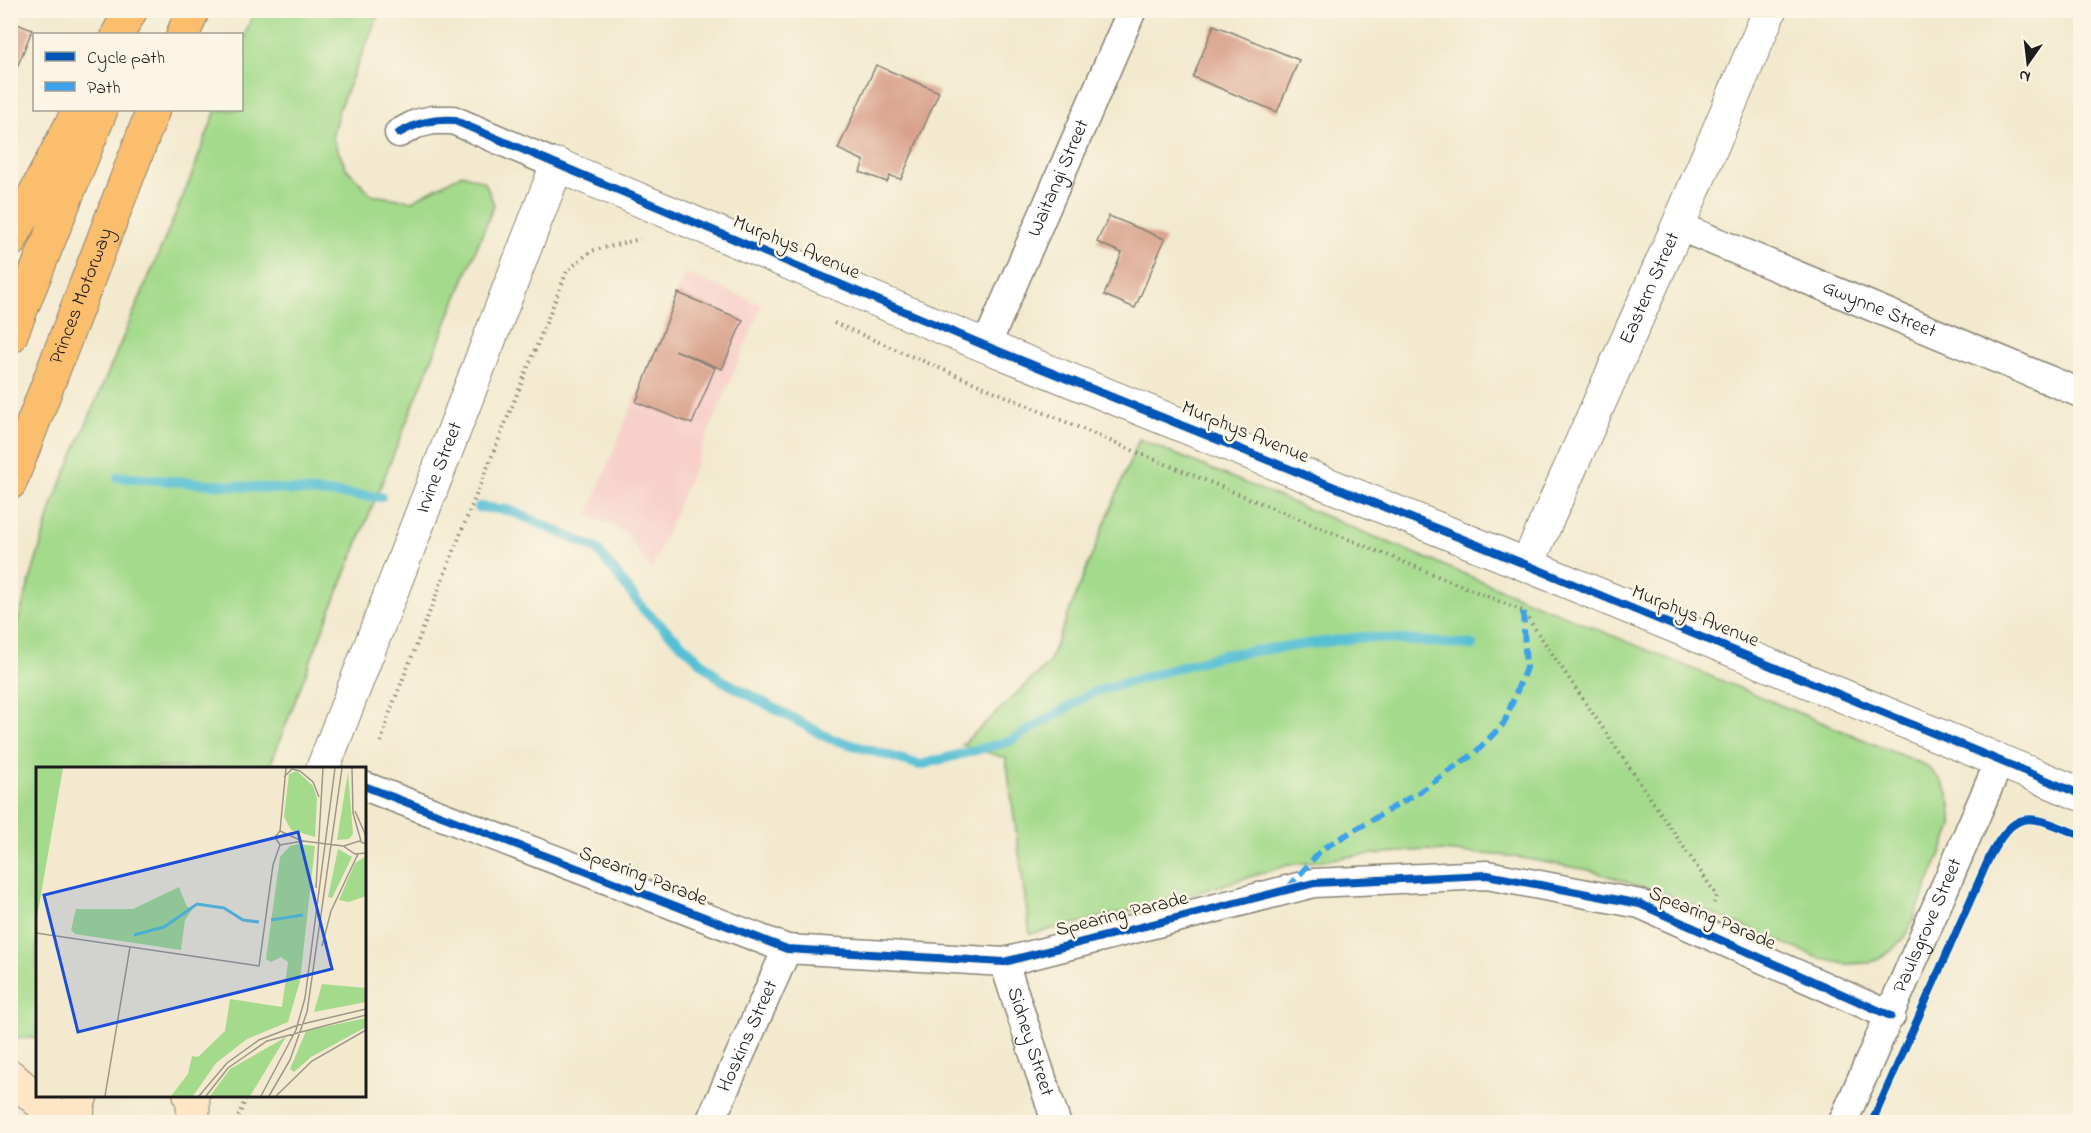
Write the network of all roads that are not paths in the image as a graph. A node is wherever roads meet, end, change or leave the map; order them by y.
1 (131, 10) edge
2 (141, 10) edge
3 (193, 10) edge
4 (1132, 10) edge
5 (1770, 10) edge
6 (119, 33) edge
7 (132, 33) edge
8 (183, 33) edge
9 (78, 111) edge
10 (101, 111) edge
11 (153, 111) edge
12 (399, 133) dead end
13 (557, 165) junction
14 (1678, 226) junction
15 (10, 241) edge
16 (10, 337) edge
17 (986, 346) junction
18 (2080, 393) edge
19 (10, 483) edge
20 (1527, 565) junction
21 (2000, 760) junction
22 (323, 767) edge
23 (366, 787) edge
24 (2080, 794) edge
25 (788, 949) junction
26 (1004, 962) junction
27 (1891, 1016) junction
28 (10, 1062) edge
29 (36, 1066) edge
30 (10, 1076) edge
31 (80, 1097) edge
32 (191, 1097) edge
33 (62, 1122) edge
34 (78, 1122) edge
35 (193, 1122) edge
36 (710, 1122) edge
37 (1056, 1122) edge
38 (1843, 1122) edge

1 - 6 highway
2 - 7 highway
3 - 8 highway
4 - 17 street, Waitangi Street
5 - 14 street, Eastern Street
9 - 15 highway
10 - 16 highway
11 - 19 highway, Princes Motorway
12 - 13 street, Murphys Avenue
13 - 17 street, Murphys Avenue
13 - 22 street, Irvine Street
14 - 18 street, Gwynne Street
14 - 20 street, Eastern Street
17 - 20 street, Murphys Avenue
20 - 21 street, Murphys Avenue
21 - 24 street, Murphys Avenue
21 - 27 street, Paulsgrove Street
23 - 25 street, Spearing Parade
25 - 26 street, Spearing Parade
25 - 36 street, Hoskins Street
26 - 27 street, Spearing Parade
26 - 37 street, Sidney Street
27 - 38 street, Paulsgrove Street
28 - 29 main road
30 - 33 main road
31 - 34 main road
32 - 35 main road

